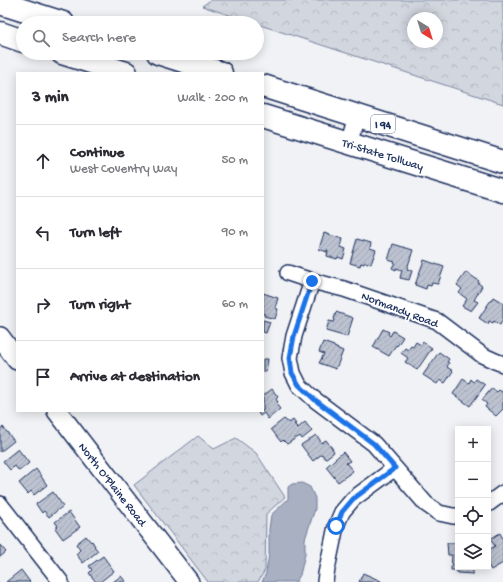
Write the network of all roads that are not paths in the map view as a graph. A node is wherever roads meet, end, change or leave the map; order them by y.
1 (0, 3) edge
2 (41, 16) edge
3 (0, 34) edge
4 (16, 39) edge
5 (84, 60) edge
6 (180, 60) edge
7 (123, 72) edge
8 (218, 72) edge
9 (264, 86) edge
10 (264, 116) edge
11 (357, 116) junction
12 (349, 143) junction
13 (503, 162) edge
14 (503, 191) edge
15 (288, 273) dead end
16 (312, 281) junction
17 (0, 338) edge
18 (16, 359) edge
19 (503, 364) edge
20 (58, 412) edge
21 (395, 468) junction
22 (503, 493) edge
23 (491, 502) edge
24 (0, 504) edge
25 (455, 516) edge
26 (61, 582) edge
27 (189, 582) edge
28 (325, 582) edge

1 - 2 highway
3 - 4 highway
5 - 7 highway
6 - 8 highway
9 - 11 highway, I 94
10 - 12 highway, Tri-State Tollway / I 94
11 - 12 street
11 - 13 highway, I 94
12 - 14 highway, Tri-State Tollway / I 94
15 - 16 street, Normandy Road
16 - 19 street, Normandy Road
16 - 21 street
17 - 18 main road
20 - 27 main road, North O'Plaine Road
21 - 25 street
21 - 28 street
22 - 23 street
24 - 26 street

